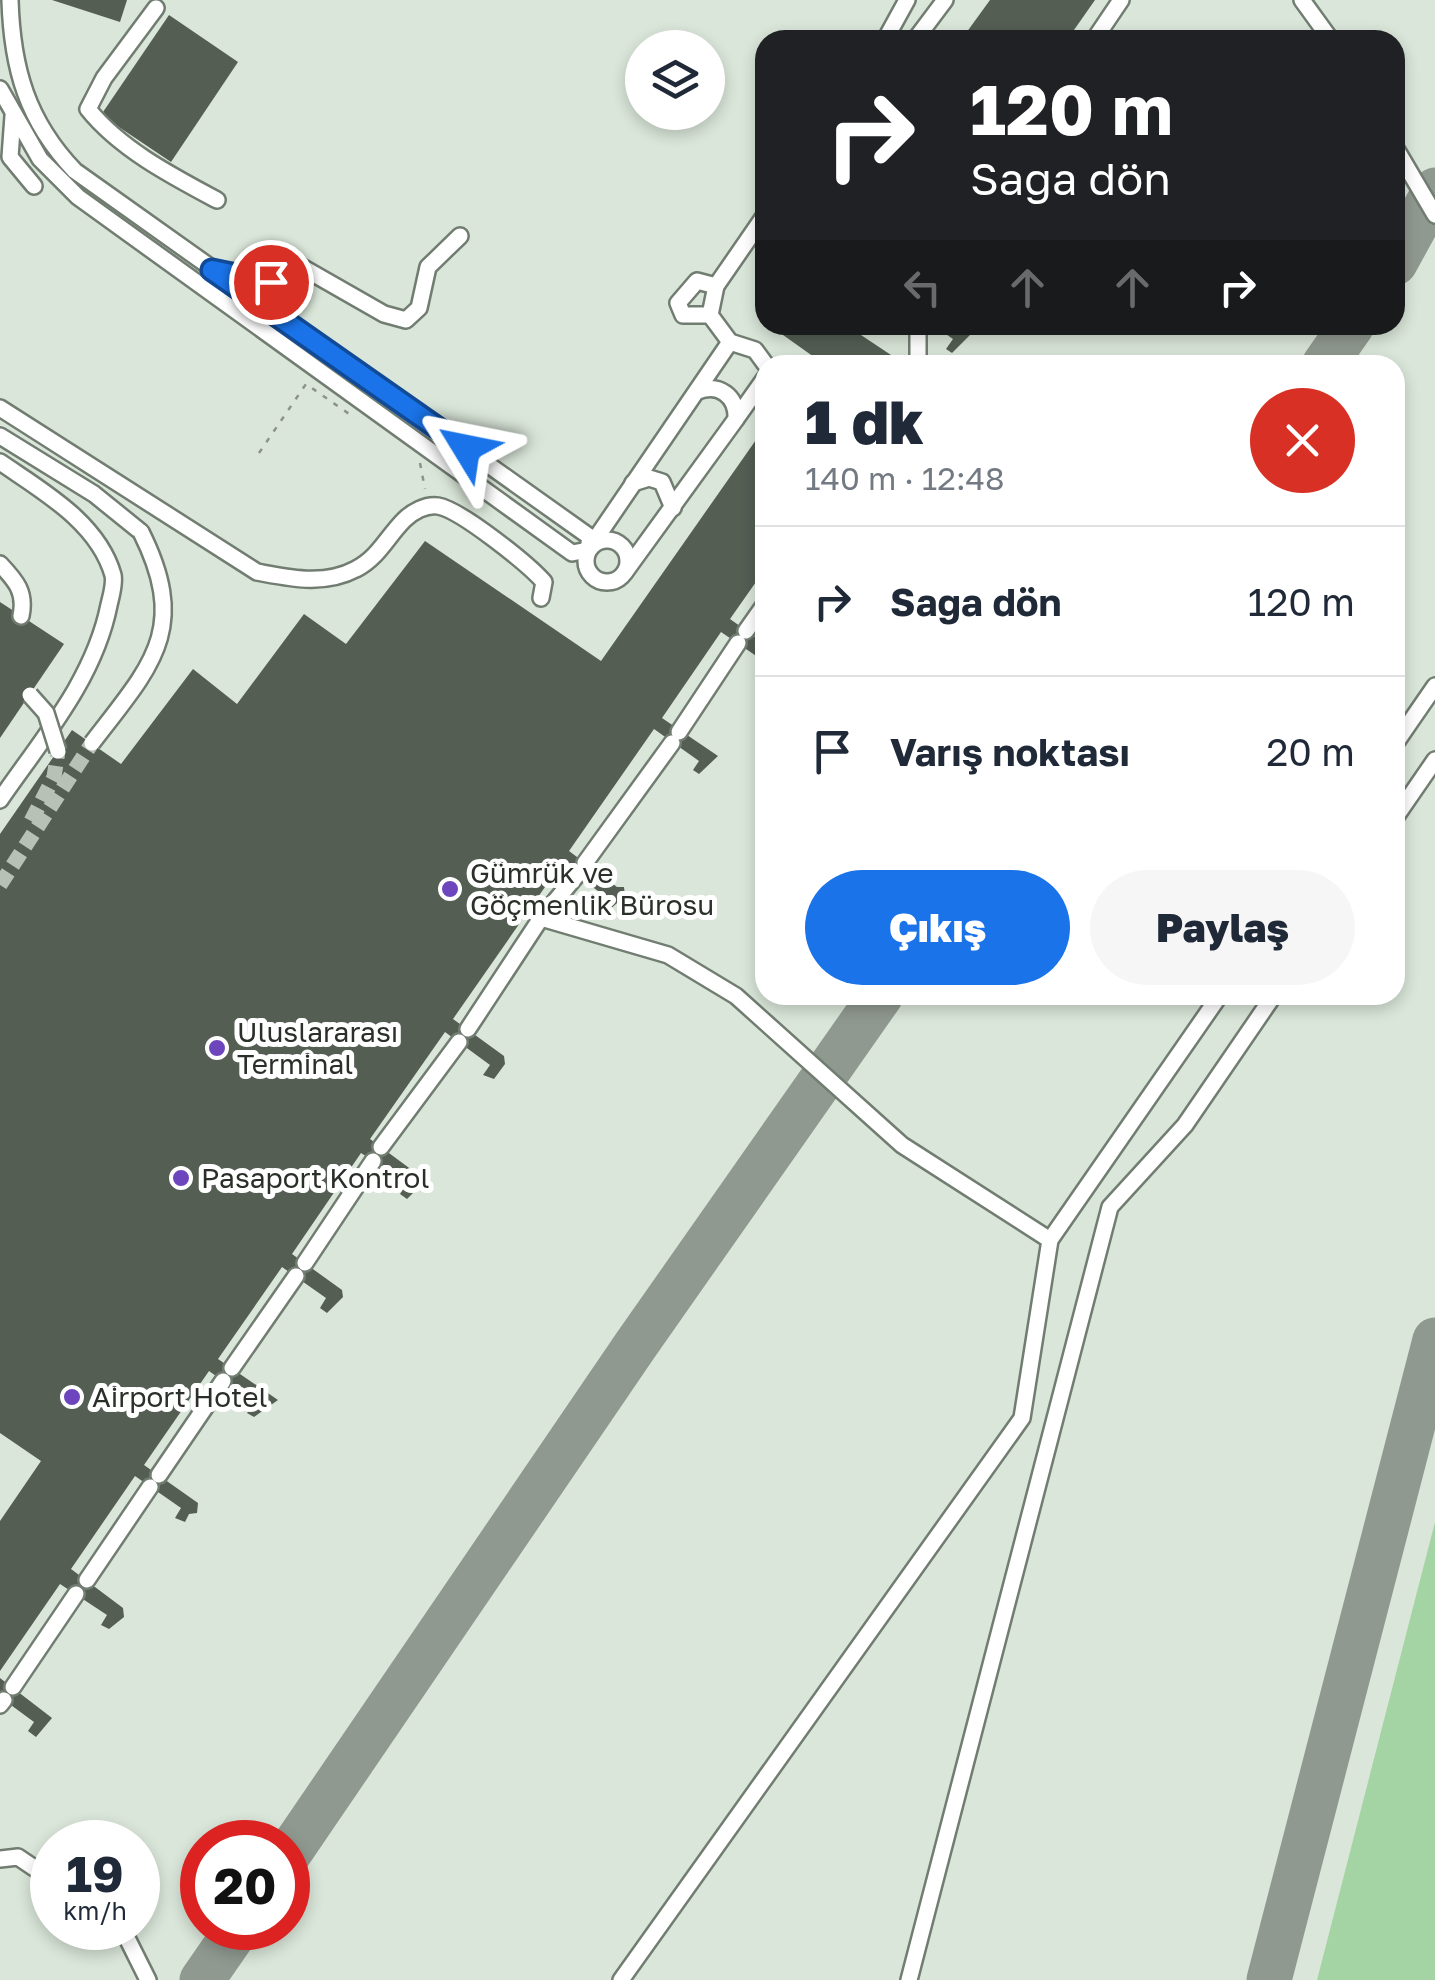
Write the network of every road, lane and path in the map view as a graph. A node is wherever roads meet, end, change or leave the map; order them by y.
1 (10, 0) edge
2 (907, 0) edge
3 (944, 0) edge
4 (1121, 0) edge
5 (1302, 0) edge
6 (156, 8) dead end
7 (901, 19) junction
8 (5, 29) edge
9 (893, 30) edge
10 (915, 30) edge
11 (922, 30) edge
12 (1101, 30) edge
13 (1324, 30) edge
14 (7, 64) edge
15 (0, 89) edge
16 (13, 116) junction
17 (1405, 164) edge
18 (34, 186) dead end
19 (217, 200) dead end
20 (1435, 215) edge
21 (755, 229) edge
22 (460, 236) dead end
23 (212, 270) junction
24 (201, 285) junction
25 (716, 286) junction
26 (272, 312) junction
27 (710, 315) junction
28 (262, 327) junction
29 (730, 342) junction
30 (759, 355) edge
31 (698, 390) junction
32 (755, 392) edge
33 (0, 408) edge
34 (355, 418) dead end
35 (736, 419) junction
36 (0, 436) edge
37 (259, 454) dead end
38 (0, 462) edge
39 (420, 463) dead end
40 (633, 483) junction
41 (428, 507) junction
42 (673, 508) junction
43 (588, 550) junction
44 (0, 564) edge
45 (624, 572) junction
46 (541, 598) dead end
47 (21, 616) dead end
48 (755, 618) edge
49 (1435, 686) edge
50 (30, 695) dead end
51 (1405, 730) edge
52 (92, 743) tunnel mouth
53 (58, 752) tunnel mouth
54 (1435, 760) edge
55 (0, 800) edge
56 (1405, 804) edge
57 (541, 918) junction
58 (1213, 1005) edge
59 (1267, 1005) edge
60 (1050, 1240) junction
61 (5, 1697) edge
62 (0, 1859) edge
63 (30, 1865) edge
64 (133, 1950) edge
65 (148, 1980) edge
66 (621, 1980) edge
67 (909, 1980) edge

1 - 8 lane
2 - 7 lane
3 - 11 lane
4 - 12 lane
5 - 13 lane
6 - 19 lane
7 - 9 lane
7 - 10 lane
8 - 14 lane
14 - 23 lane
15 - 16 lane
16 - 18 lane
16 - 24 lane
17 - 20 lane
21 - 25 lane
22 - 23 lane
23 - 24 lane
23 - 26 lane
24 - 28 lane
25 - 27 lane
25 - 27 lane
26 - 28 lane
26 - 43 lane
27 - 29 lane
28 - 43 lane
29 - 30 lane
29 - 31 lane
31 - 35 lane
31 - 40 lane
32 - 35 lane
33 - 41 lane
34 - 37 path
35 - 42 lane
36 - 52 lane, bridge
38 - 55 lane
39 - 41 path
40 - 42 lane
40 - 43 lane
41 - 46 lane
42 - 45 lane
43 - 45 lane
43 - 45 lane
44 - 47 lane
48 - 57 lane
49 - 51 lane
50 - 53 lane, bridge
54 - 56 lane
57 - 60 lane
57 - 61 lane
58 - 60 lane
59 - 67 lane
60 - 66 lane
62 - 63 lane
64 - 65 lane

